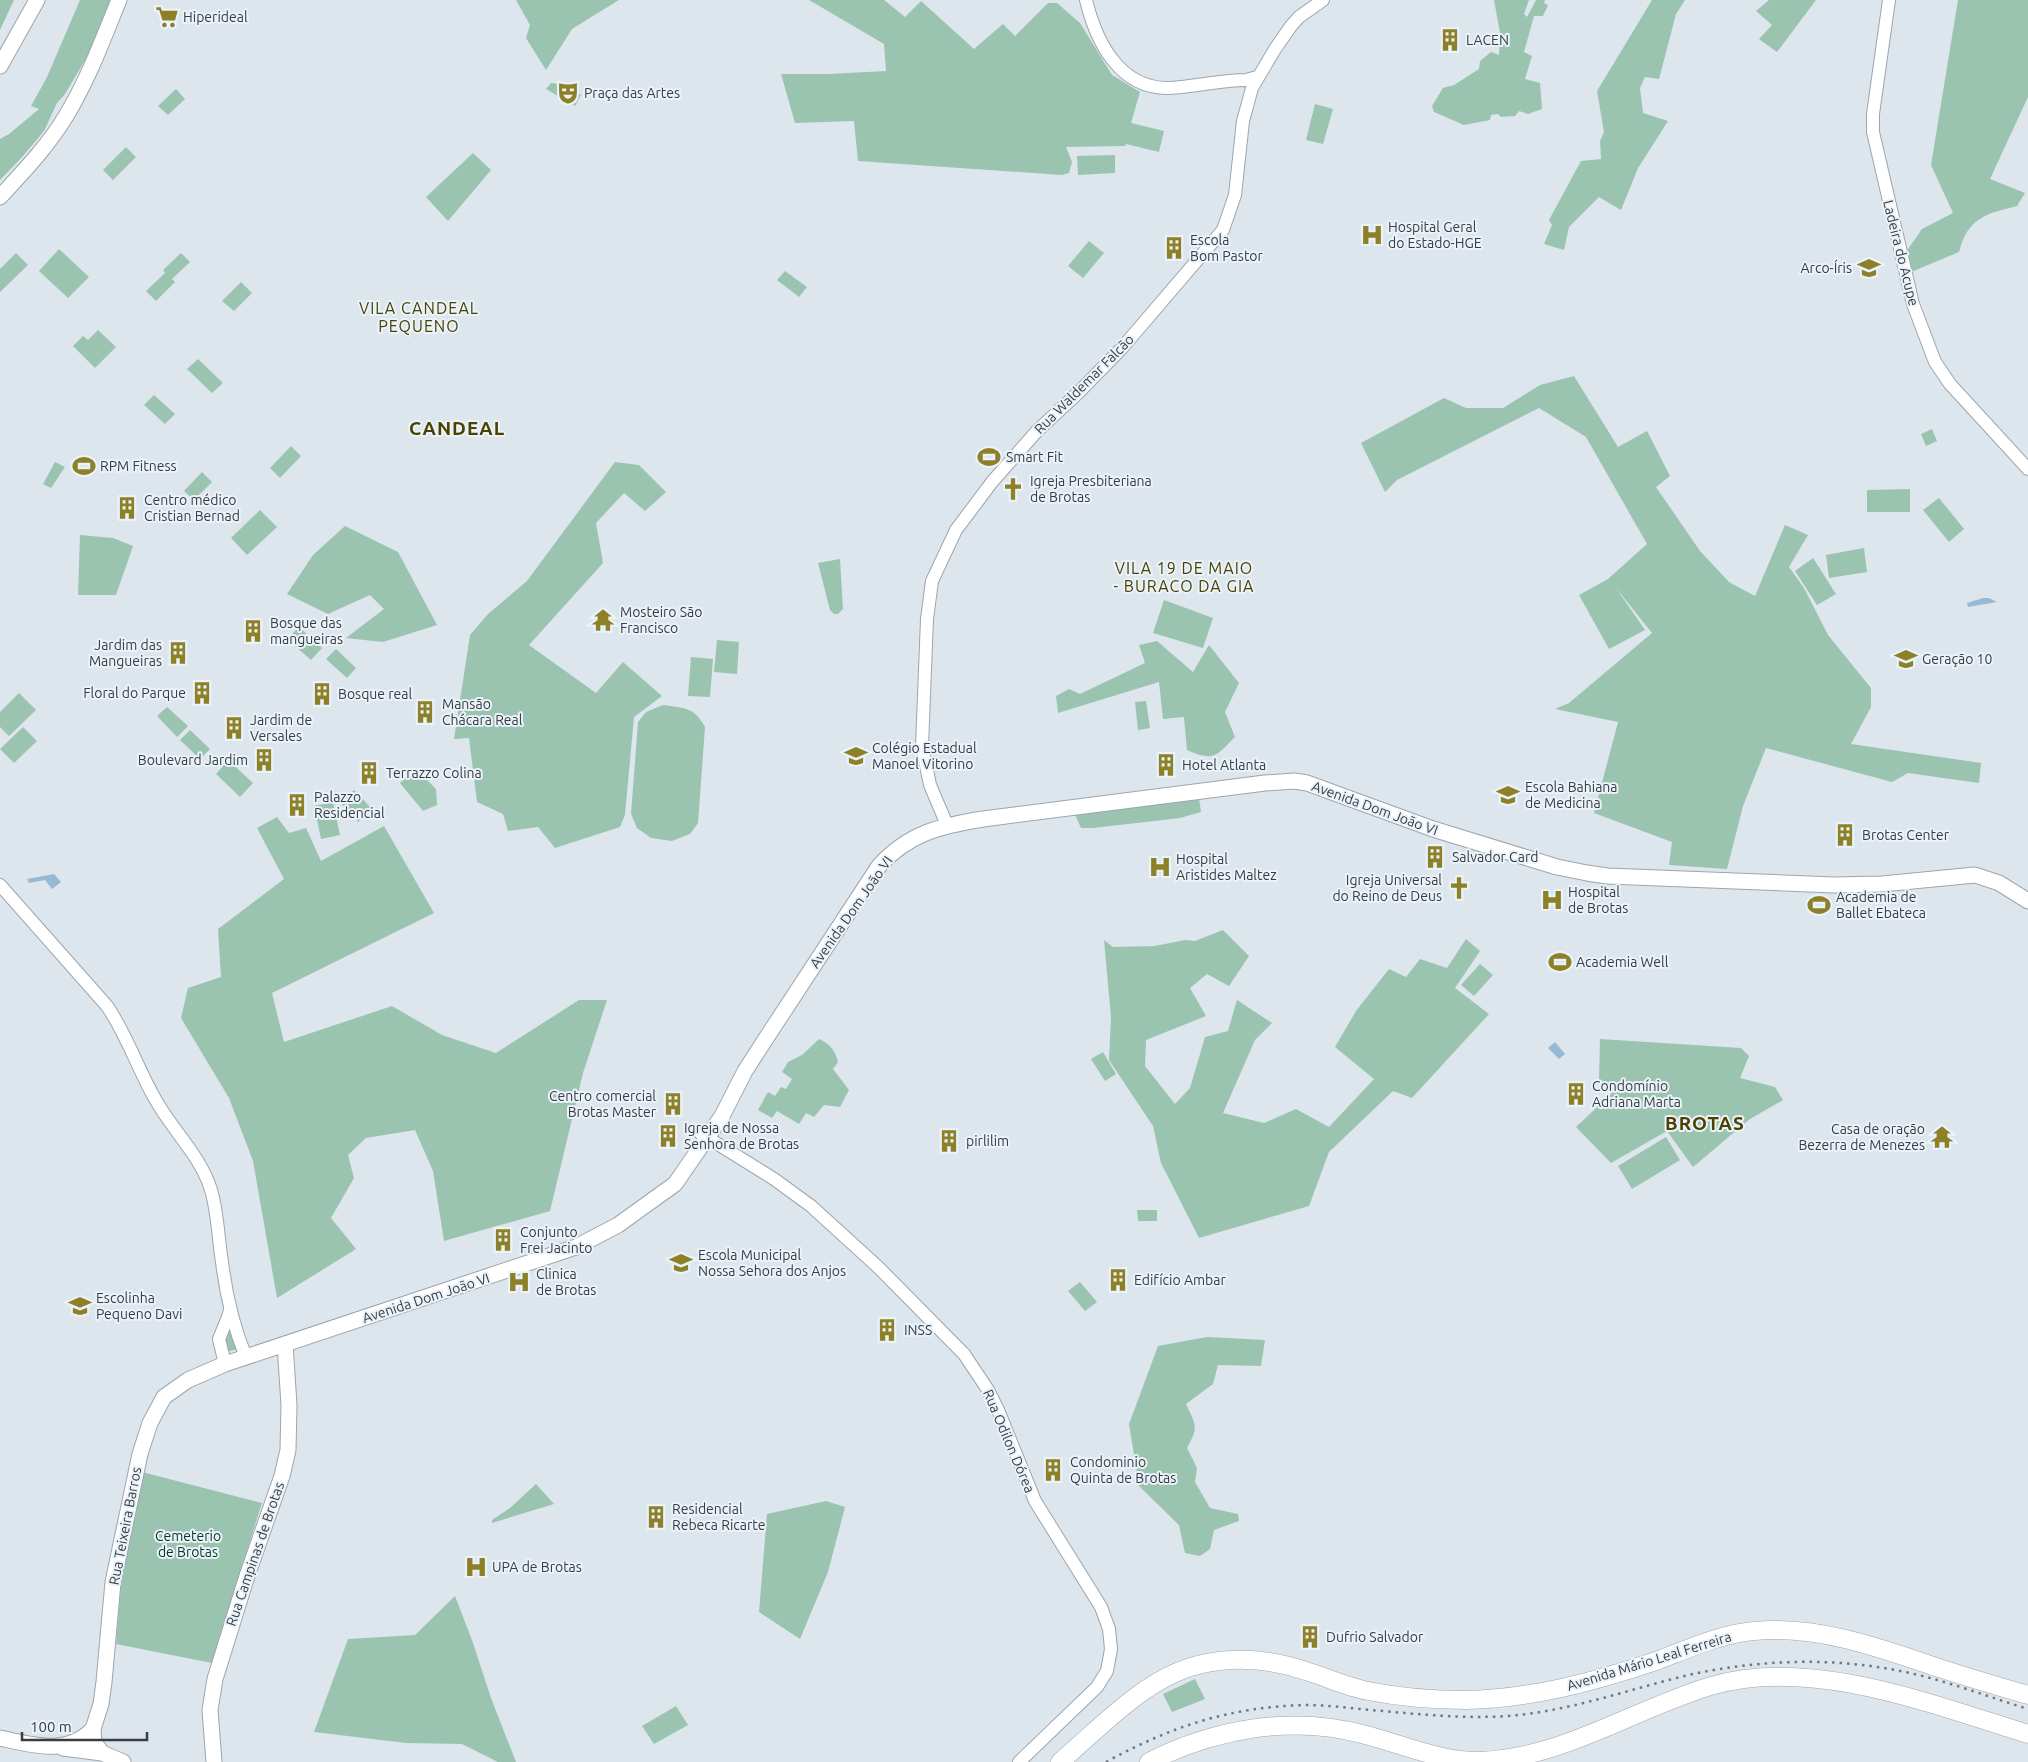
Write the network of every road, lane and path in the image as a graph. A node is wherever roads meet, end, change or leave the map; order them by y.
1 (37, 0) edge
2 (119, 0) edge
3 (1086, 0) edge
4 (1323, 0) edge
5 (1889, 0) edge
6 (1268, 60) junction
7 (0, 66) edge
8 (1257, 77) junction
9 (1237, 80) junction
10 (1243, 121) junction
11 (0, 197) edge
12 (2028, 469) edge
13 (947, 825) junction
14 (0, 885) edge
15 (2028, 901) edge
16 (704, 1135) junction
17 (230, 1307) junction
18 (236, 1330) junction
19 (220, 1334) junction
20 (286, 1344) junction
21 (246, 1357) junction
22 (225, 1364) junction
23 (2028, 1695) edge
24 (93, 1729) junction
25 (2028, 1734) edge
26 (0, 1738) edge
27 (59, 1747) junction
28 (102, 1753) junction
29 (123, 1762) edge
30 (214, 1762) edge
31 (1019, 1762) edge
32 (1060, 1762) edge
33 (1149, 1762) edge

1 - 7 main road
2 - 11 main road
3 - 9 street
4 - 6 street, Rua Waldemar Falcão
5 - 12 street, Ladeira do Acupe
6 - 8 street, Rua Waldemar Falcão
6 - 9 street, Rua Waldemar Falcão
8 - 9 street
8 - 10 street, Rua Waldemar Falcão
9 - 10 street, Rua Waldemar Falcão
10 - 13 street, Rua Waldemar Falcão
13 - 15 main road, Avenida Dom João VI
13 - 16 main road, Avenida Dom João VI
14 - 17 street
16 - 20 main road, Avenida Dom João VI
16 - 31 street, Rua Odilon Dórea
17 - 18 street
17 - 19 street
18 - 19 street
18 - 21 street
19 - 22 street
20 - 21 main road, Avenida Dom João VI
20 - 30 main road, Rua Campinas de Brotas
21 - 22 main road, Avenida Dom João VI
22 - 24 main road, Rua Teixeira Barros
23 - 32 highway, Avenida Mário Leal Ferreira
24 - 27 main road
24 - 28 main road
25 - 33 highway
26 - 27 main road
27 - 28 main road
28 - 29 main road

